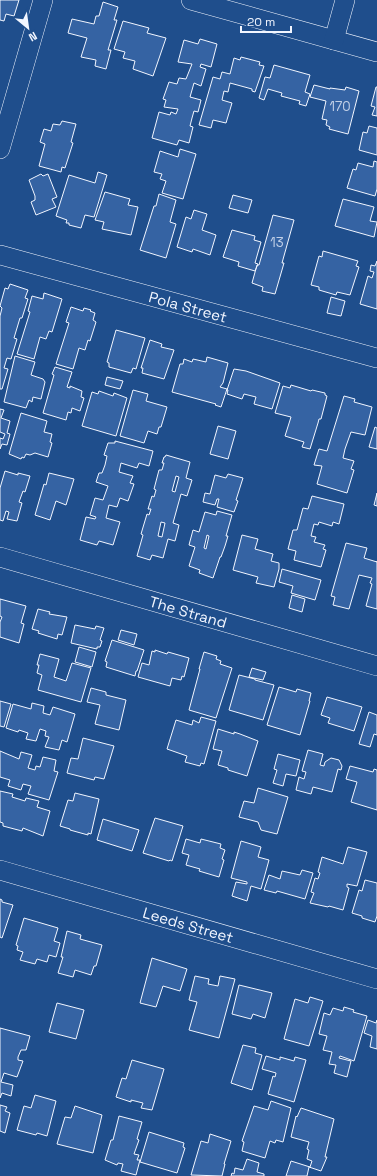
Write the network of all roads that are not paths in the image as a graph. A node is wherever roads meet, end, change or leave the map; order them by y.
1 (43, 0) edge
2 (191, 0) edge
3 (345, 0) edge
4 (334, 40) junction
5 (377, 52) edge
6 (0, 149) edge
7 (0, 255) edge
8 (377, 358) edge
9 (0, 557) edge
10 (377, 666) edge
11 (0, 870) edge
12 (377, 979) edge

1 - 6 street
2 - 4 street
3 - 4 street
4 - 5 street
7 - 8 street, Pola Street
9 - 10 street, The Strand
11 - 12 street, Leeds Street

